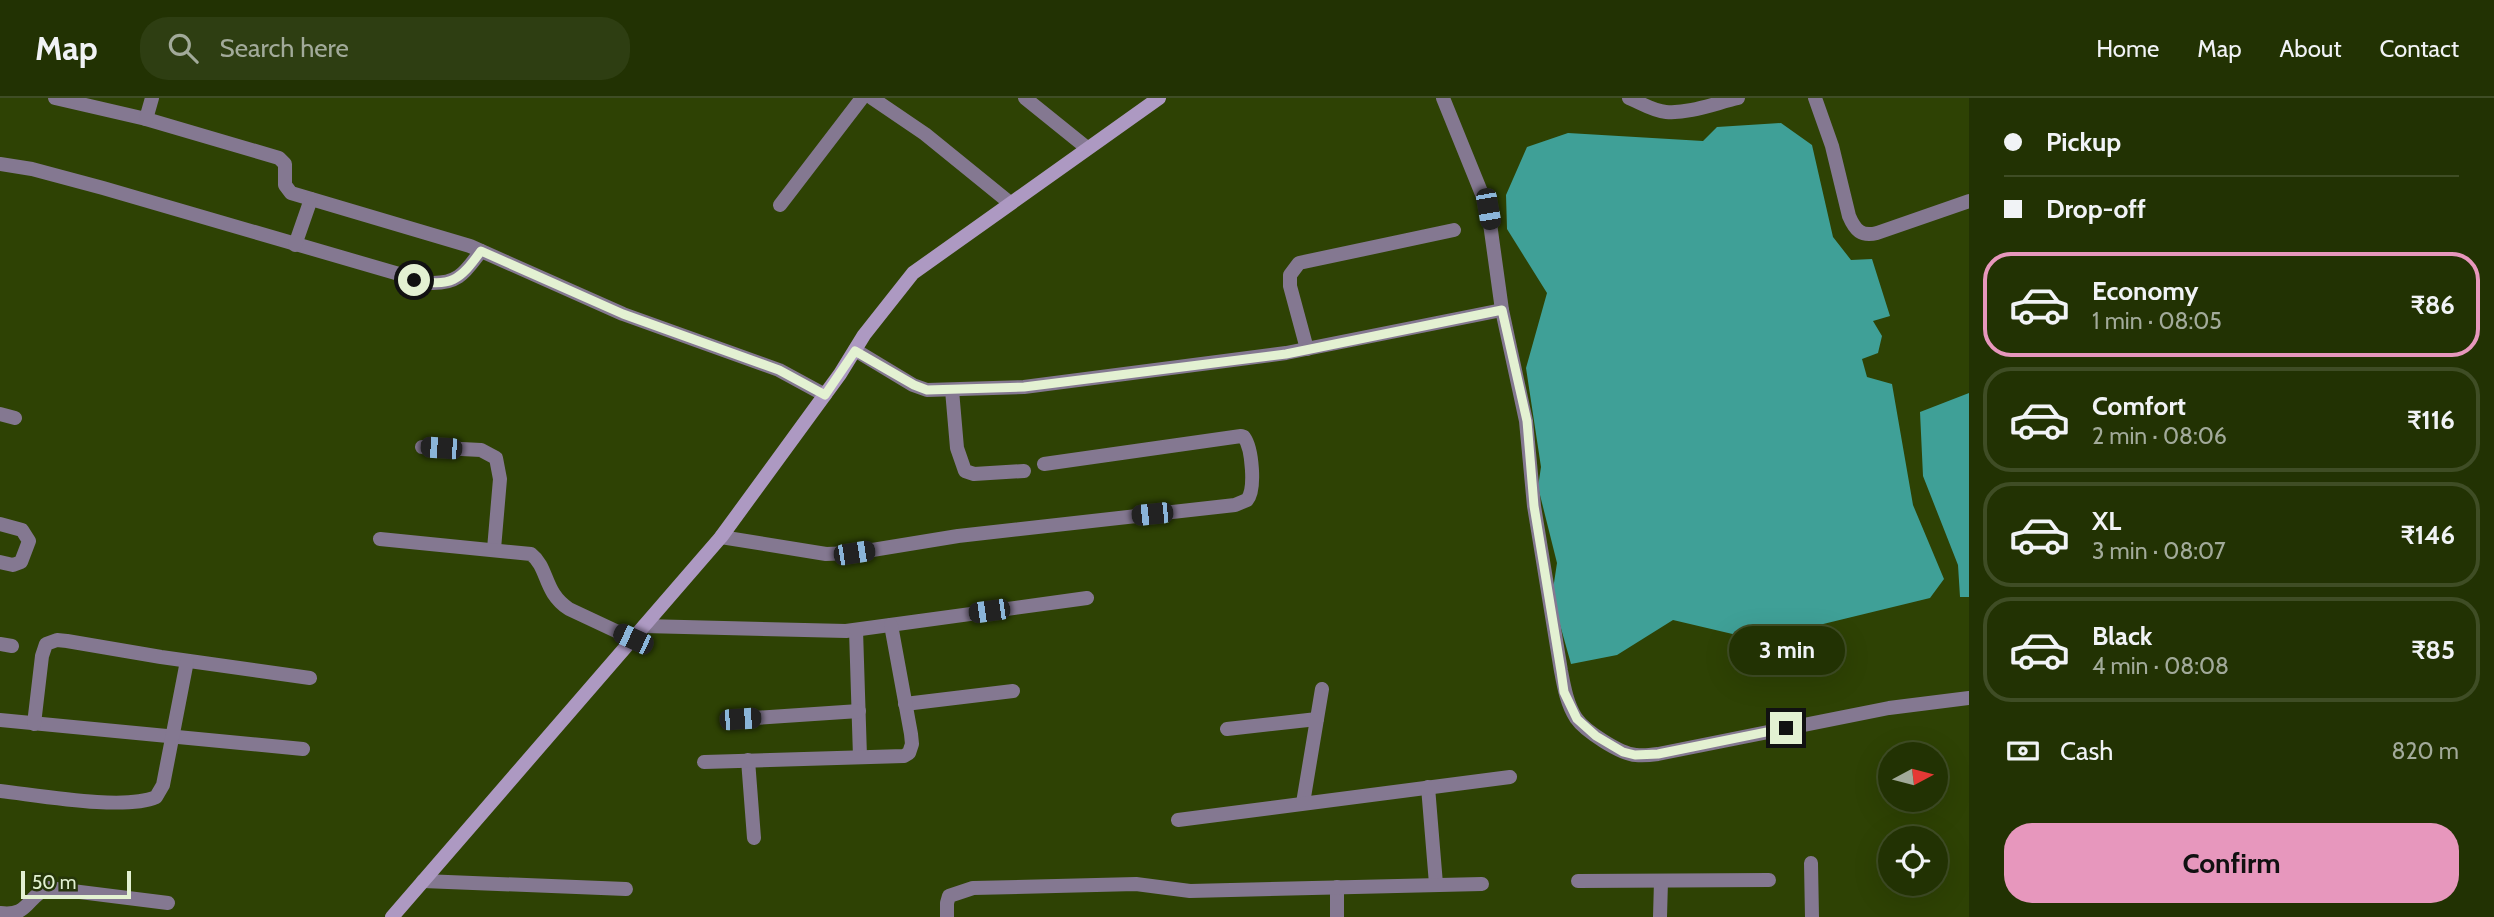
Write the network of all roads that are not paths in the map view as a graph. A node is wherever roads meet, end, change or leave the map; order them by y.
1 (152, 98) edge
2 (862, 98) edge
3 (872, 98) edge
4 (1025, 98) edge
5 (1159, 98) edge
6 (1443, 98) edge
7 (1629, 98) edge
8 (1738, 98) edge
9 (65, 99) edge
10 (1820, 99) edge
11 (146, 119) junction
12 (1087, 148) junction
13 (0, 164) edge
14 (311, 199) junction
15 (1969, 201) edge
16 (1010, 203) junction
17 (780, 205) dead end
18 (1454, 230) dead end
19 (295, 245) junction
20 (481, 251) junction
21 (1502, 310) junction
22 (1307, 349) junction
23 (855, 351) junction
24 (952, 390) junction
25 (825, 395) junction
26 (0, 414) edge
27 (15, 418) dead end
28 (422, 447) dead end
29 (1044, 464) dead end
30 (1024, 471) dead end
31 (0, 524) edge
32 (721, 537) junction
33 (380, 539) dead end
34 (494, 549) junction
35 (0, 562) edge
36 (1087, 598) dead end
37 (891, 625) junction
38 (644, 626) junction
39 (856, 630) junction
40 (633, 639) junction
41 (187, 661) junction
42 (310, 678) dead end
43 (1322, 689) dead end
44 (1013, 691) dead end
45 (1969, 698) edge
46 (905, 704) junction
47 (859, 710) junction
48 (740, 719) dead end
49 (1317, 719) junction
50 (0, 720) edge
51 (34, 724) junction
52 (1227, 729) dead end
53 (173, 736) junction
54 (303, 749) dead end
55 (860, 757) junction
56 (748, 760) junction
57 (704, 762) dead end
58 (1510, 777) dead end
59 (1428, 787) junction
60 (0, 791) edge
61 (1303, 803) junction
62 (1178, 820) dead end
63 (754, 838) dead end
64 (1811, 863) dead end
65 (1661, 880) junction
66 (1769, 880) dead end
67 (423, 881) junction
68 (1578, 881) dead end
69 (1436, 884) junction
70 (1482, 884) dead end
71 (1337, 887) junction
72 (626, 890) dead end
73 (168, 903) dead end
74 (0, 913) edge
75 (392, 917) edge
76 (947, 917) edge
77 (1337, 917) edge
78 (1660, 917) edge
79 (1812, 917) edge

1 - 11 street
2 - 17 street
3 - 16 street
4 - 12 street
5 - 12 street
6 - 21 street
7 - 8 street
9 - 11 street
10 - 15 street
11 - 14 street
12 - 16 street
13 - 19 street
14 - 19 street
14 - 20 street
16 - 23 street
18 - 22 street
19 - 20 street
20 - 25 street
21 - 22 street
21 - 45 street
22 - 24 street
23 - 24 street
23 - 25 street
24 - 30 street
25 - 32 street
26 - 27 street
28 - 34 street
29 - 32 street
31 - 35 street
32 - 38 street
33 - 34 street
34 - 40 street
36 - 37 street
37 - 39 street
37 - 46 street
38 - 39 street
38 - 40 street
39 - 47 street
40 - 67 street
41 - 42 street
41 - 51 street
41 - 53 street
43 - 49 street
44 - 46 street
46 - 55 street
47 - 48 street
47 - 55 street
49 - 52 street
49 - 61 street
50 - 51 street
51 - 53 street
53 - 54 street
53 - 60 street
55 - 56 street
56 - 57 street
56 - 63 street
58 - 59 street
59 - 61 street
59 - 69 street
61 - 62 street
64 - 79 street
65 - 66 street
65 - 68 street
65 - 78 street
67 - 72 street
67 - 75 street
69 - 70 street
69 - 71 street
71 - 76 street
71 - 77 street
73 - 74 street

